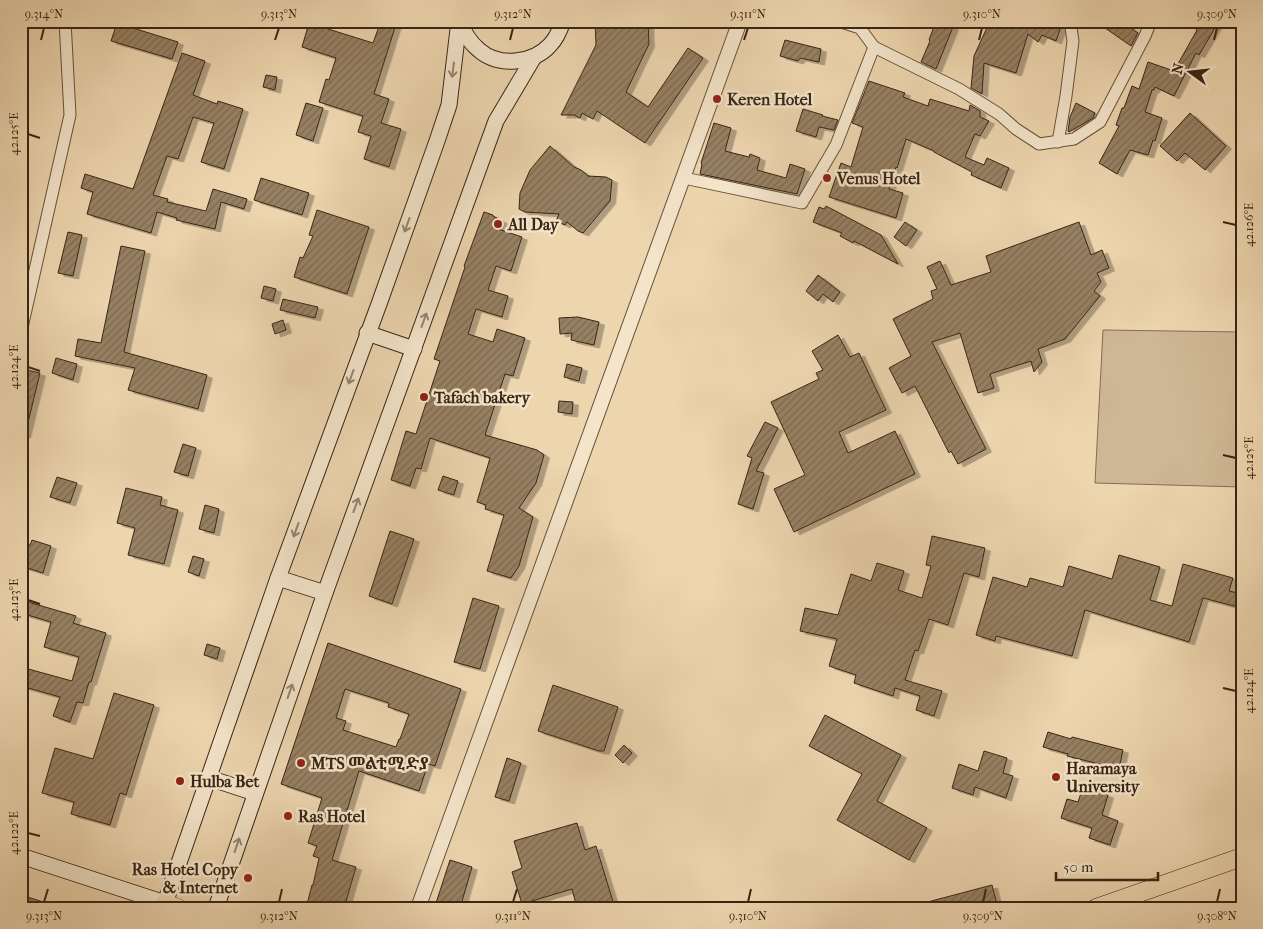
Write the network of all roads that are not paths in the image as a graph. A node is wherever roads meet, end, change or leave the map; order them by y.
1 (65, 21) edge
2 (459, 21) edge
3 (563, 21) edge
4 (740, 21) edge
5 (838, 21) edge
6 (1070, 21) edge
7 (1150, 21) edge
8 (863, 25) edge
9 (874, 47) junction
10 (534, 57) junction
11 (1058, 142) junction
12 (684, 178) junction
13 (21, 332) edge
14 (368, 333) junction
15 (414, 349) junction
16 (278, 578) junction
17 (324, 593) junction
18 (209, 778) junction
19 (255, 793) junction
20 (21, 856) edge
21 (1242, 857) edge
22 (169, 906) edge
23 (216, 908) edge
24 (418, 908) edge
25 (1096, 908) edge

1 - 13 street
2 - 10 main road
2 -> 14 main road
3 - 10 main road
4 - 12 street
5 - 8 street
6 - 11 street
7 - 11 street
8 - 9 street
9 - 11 street
9 - 12 street
15 -> 10 main road
12 - 24 street
14 - 15 main road
14 -> 16 main road
17 -> 15 main road
16 - 17 main road
16 - 18 main road
19 -> 17 main road
18 - 19 main road
18 - 22 main road
23 -> 19 main road
20 - 22 main road
21 - 25 highway

